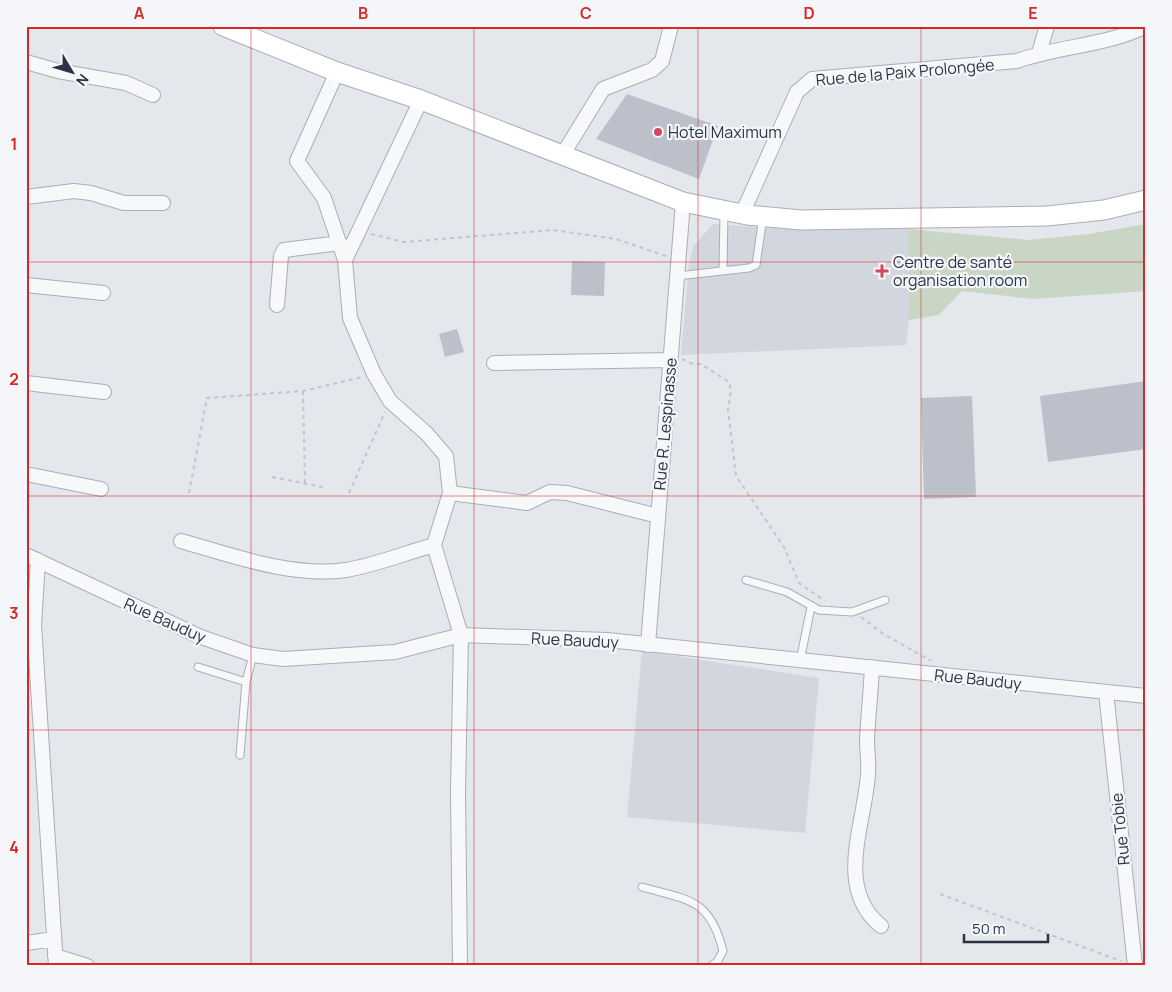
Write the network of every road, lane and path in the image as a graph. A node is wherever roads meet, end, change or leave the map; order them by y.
1 (223, 26) edge
2 (671, 26) edge
3 (1046, 26) edge
4 (1146, 26) edge
5 (1039, 53) junction
6 (26, 62) edge
7 (337, 72) junction
8 (153, 95) dead end
9 (421, 100) junction
10 (563, 154) junction
11 (26, 197) edge
12 (1146, 200) edge
13 (683, 202) junction
14 (164, 203) dead end
15 (733, 212) junction
16 (763, 216) junction
17 (359, 231) junction
18 (340, 243) junction
19 (345, 260) junction
20 (678, 260) junction
21 (724, 271) junction
22 (677, 276) junction
23 (26, 285) edge
24 (103, 293) dead end
25 (277, 305) dead end
26 (670, 358) junction
27 (494, 363) dead end
28 (374, 374) junction
29 (26, 383) edge
30 (303, 390) junction
31 (104, 392) dead end
32 (390, 401) junction
33 (26, 474) edge
34 (272, 477) dead end
35 (305, 483) junction
36 (323, 487) dead end
37 (101, 489) dead end
38 (189, 493) dead end
39 (349, 493) dead end
40 (450, 493) junction
41 (658, 516) junction
42 (181, 541) dead end
43 (434, 545) junction
44 (32, 557) edge
45 (746, 580) dead end
46 (885, 600) dead end
47 (829, 603) dead end
48 (811, 607) junction
49 (852, 612) junction
50 (461, 635) junction
51 (648, 645) junction
52 (253, 655) junction
53 (800, 661) junction
54 (198, 667) dead end
55 (872, 667) junction
56 (943, 675) junction
57 (246, 682) junction
58 (1106, 692) junction
59 (1146, 696) edge
60 (240, 755) dead end
61 (642, 887) dead end
62 (940, 894) dead end
63 (881, 926) dead end
64 (54, 939) junction
65 (26, 943) edge
66 (56, 961) edge
67 (1129, 964) edge
68 (87, 966) edge
69 (460, 966) edge
70 (711, 966) edge

1 - 7 main road
2 - 10 street
3 - 5 street
4 - 5 street, Rue de la Paix Prolongée
5 - 15 street, Rue de la Paix Prolongée
6 - 8 street
7 - 9 main road
7 - 18 street
9 - 10 main road
9 - 17 street
10 - 13 main road
11 - 14 street
12 - 16 main road
13 - 15 main road
13 - 20 street, Rue R. Lespinasse
15 - 16 main road
15 - 21 lane
16 - 21 lane
17 - 19 street
17 - 20 path
18 - 19 street
18 - 25 street
19 - 28 street
20 - 22 street, Rue R. Lespinasse
21 - 22 lane
22 - 26 street, Rue R. Lespinasse
23 - 24 street
26 - 27 street
26 - 41 street, Rue R. Lespinasse
26 - 47 path
28 - 30 path
28 - 32 street
29 - 31 street
30 - 35 path
30 - 38 path
32 - 39 path
32 - 40 street
33 - 37 street
34 - 35 path
35 - 36 path
40 - 41 street
40 - 43 street
41 - 51 street, Rue R. Lespinasse
42 - 43 street
43 - 50 street
44 - 52 street, Rue Bauduy
44 - 64 street
45 - 48 lane
46 - 49 lane
48 - 49 lane
48 - 53 lane
49 - 56 path
50 - 51 street, Rue Bauduy
50 - 52 street, Rue Bauduy
50 - 69 street
51 - 53 street, Rue Bauduy
52 - 57 lane
53 - 55 street, Rue Bauduy
54 - 57 lane
55 - 56 street, Rue Bauduy
55 - 63 street
56 - 58 street, Rue Bauduy
57 - 60 lane
58 - 59 street, Rue Bauduy
58 - 67 street, Rue Tobie
61 - 70 lane
62 - 67 path
64 - 65 street
64 - 66 street
66 - 68 street

